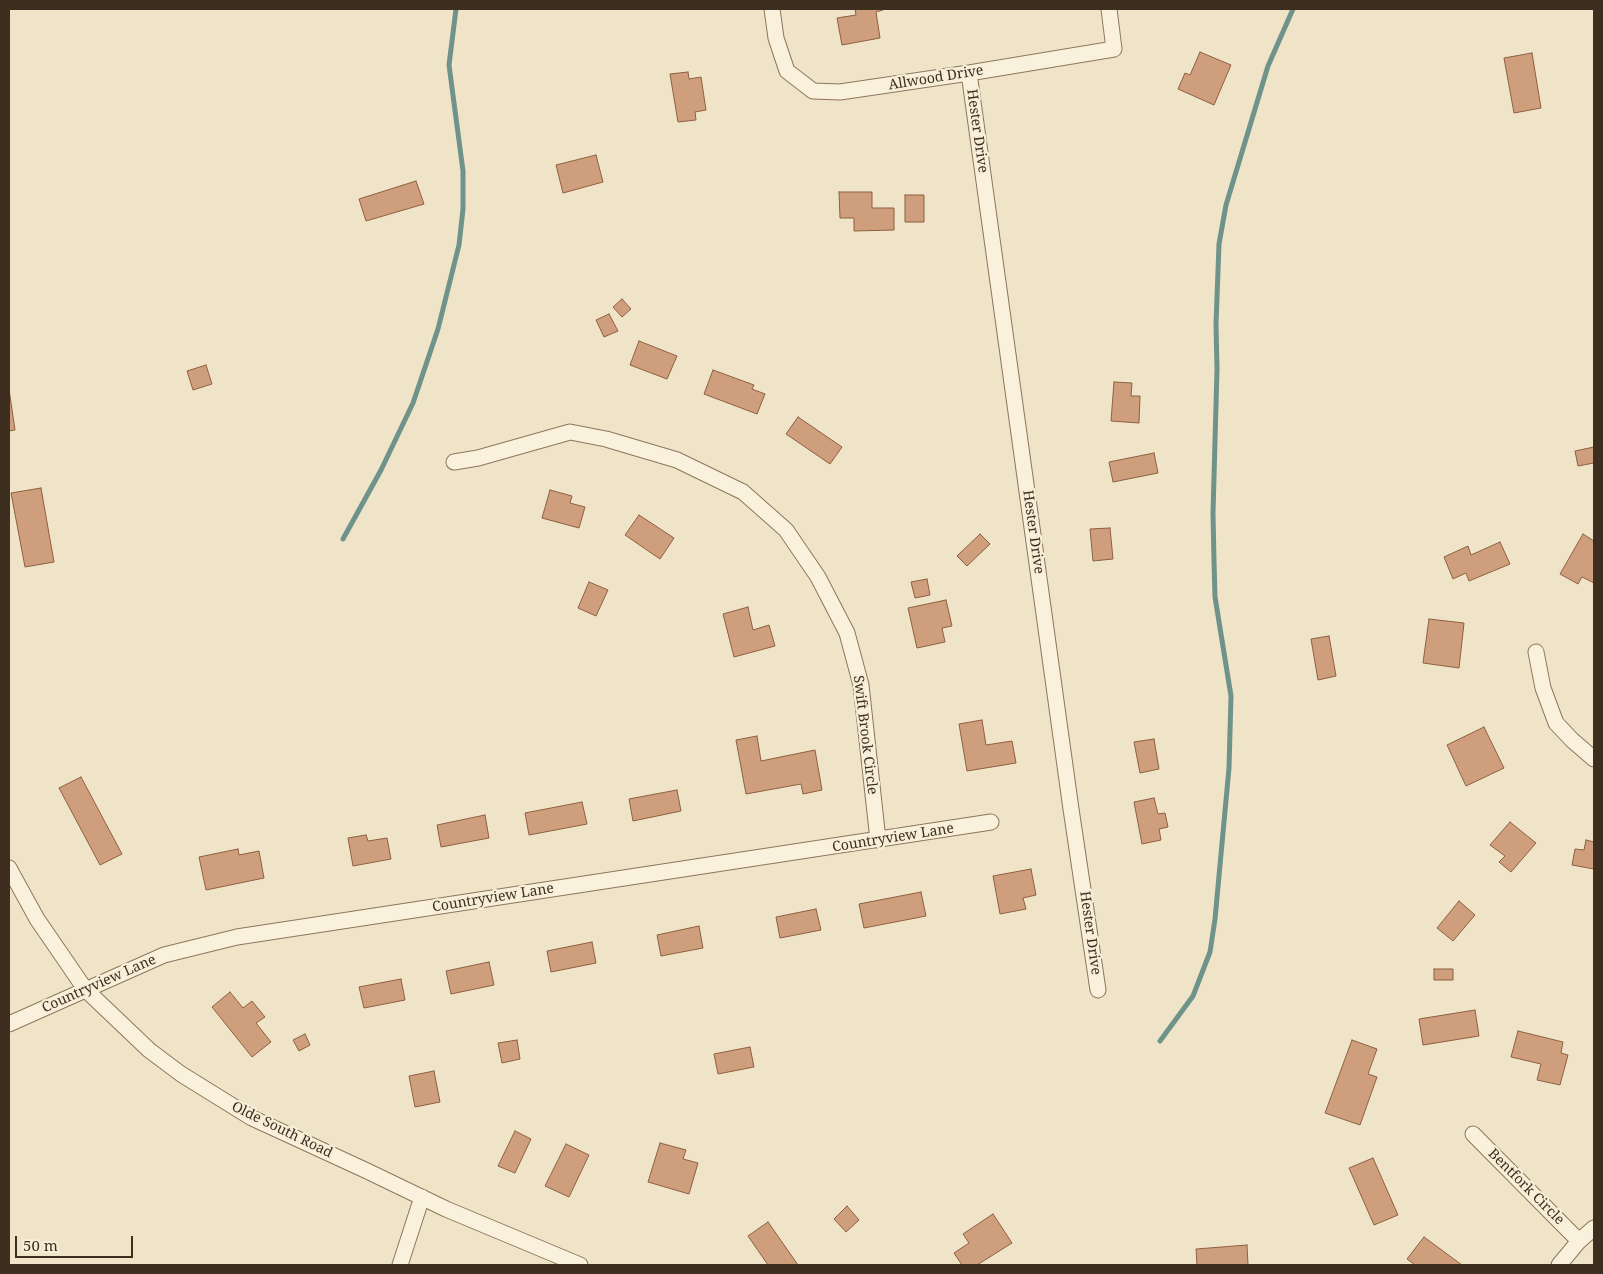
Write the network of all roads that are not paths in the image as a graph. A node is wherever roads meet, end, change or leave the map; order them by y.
1 (772, 9) edge
2 (1109, 9) edge
3 (969, 74) junction
4 (454, 462) dead end
5 (1536, 652) dead end
6 (1594, 759) edge
7 (991, 822) dead end
8 (878, 840) junction
9 (9, 868) edge
10 (85, 989) junction
11 (1098, 990) dead end
12 (9, 1024) edge
13 (1473, 1134) dead end
14 (422, 1197) junction
15 (1594, 1228) edge
16 (1579, 1241) junction
17 (400, 1265) edge
18 (580, 1265) edge
19 (1559, 1265) edge

1 - 3 street, Allwood Drive
2 - 3 street, Allwood Drive
3 - 11 street, Hester Drive
4 - 8 street, Swift Brook Circle
5 - 6 street
7 - 8 street, Countryview Lane
8 - 10 street, Countryview Lane
9 - 10 street, Olde South Road
10 - 12 street, Countryview Lane
10 - 14 street, Olde South Road
13 - 16 street, Bentfork Circle
14 - 17 street
14 - 18 street, Olde South Road
15 - 16 street
16 - 19 street

